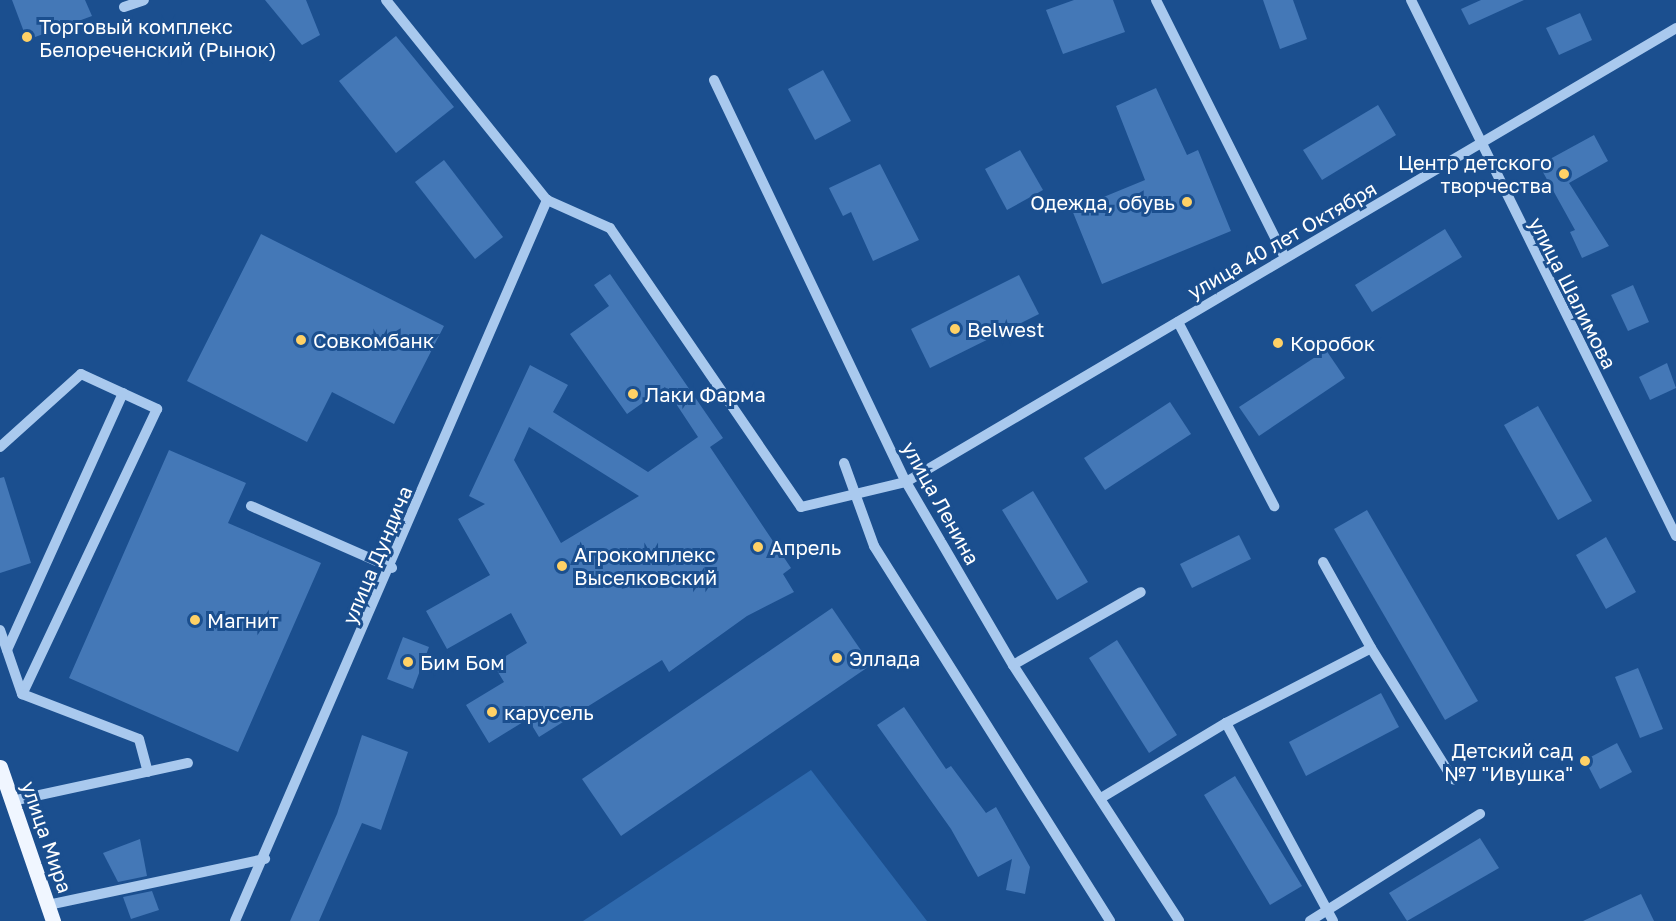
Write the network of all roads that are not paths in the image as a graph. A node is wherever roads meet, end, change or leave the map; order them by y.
1 (144, 0) edge
2 (386, 0) edge
3 (1156, 0) edge
4 (1411, 0) edge
5 (124, 7) dead end
6 (1676, 28) edge
7 (714, 80) dead end
8 (1479, 146) junction
9 (547, 200) junction
10 (1285, 258) junction
11 (1178, 322) junction
12 (123, 393) junction
13 (0, 447) edge
14 (844, 463) dead end
15 (906, 482) junction
16 (852, 495) junction
17 (251, 506) dead end
18 (1274, 506) dead end
19 (1676, 536) edge
20 (1323, 562) dead end
21 (392, 568) junction
22 (1141, 592) dead end
23 (0, 630) edge
24 (1371, 648) junction
25 (7, 650) junction
26 (1013, 665) junction
27 (22, 694) junction
28 (1226, 723) junction
29 (188, 763) dead end
30 (0, 767) edge
31 (148, 772) junction
32 (1453, 779) dead end
33 (1101, 798) junction
34 (12, 801) junction
35 (1480, 814) dead end
36 (265, 859) junction
37 (48, 905) junction
38 (1327, 910) junction
39 (53, 921) edge
40 (235, 921) edge
41 (1110, 921) edge
42 (1179, 921) edge
43 (1310, 921) edge
44 (1333, 921) edge

1 - 5 street
2 - 9 street
3 - 10 street
4 - 8 street, улица Шалимова
6 - 8 street, улица 40 лет Октября
7 - 15 street, улица Ленина
8 - 10 street, улица 40 лет Октября
8 - 19 street, улица Шалимова
9 - 16 street, улица 40 лет Октября
9 - 21 street, улица Дундича
10 - 11 street, улица 40 лет Октября
11 - 15 street, улица 40 лет Октября
11 - 18 street
12 - 13 street
12 - 25 street
12 - 27 street
14 - 16 street
15 - 16 street, улица 40 лет Октября
15 - 26 street, улица Ленина
16 - 41 street
17 - 21 street
20 - 24 street
21 - 36 street, улица Дундича
22 - 26 street
23 - 25 street
24 - 28 street
24 - 32 street
25 - 27 street
26 - 33 street, улица Ленина
27 - 31 street
28 - 33 street
28 - 38 street
29 - 31 street
30 - 34 main road, улица Мира
31 - 34 street
33 - 42 street, улица Ленина
34 - 37 main road, улица Мира
35 - 38 street
36 - 37 street
36 - 40 street, улица Дундича
37 - 39 main road, улица Мира
38 - 43 street
38 - 44 street

